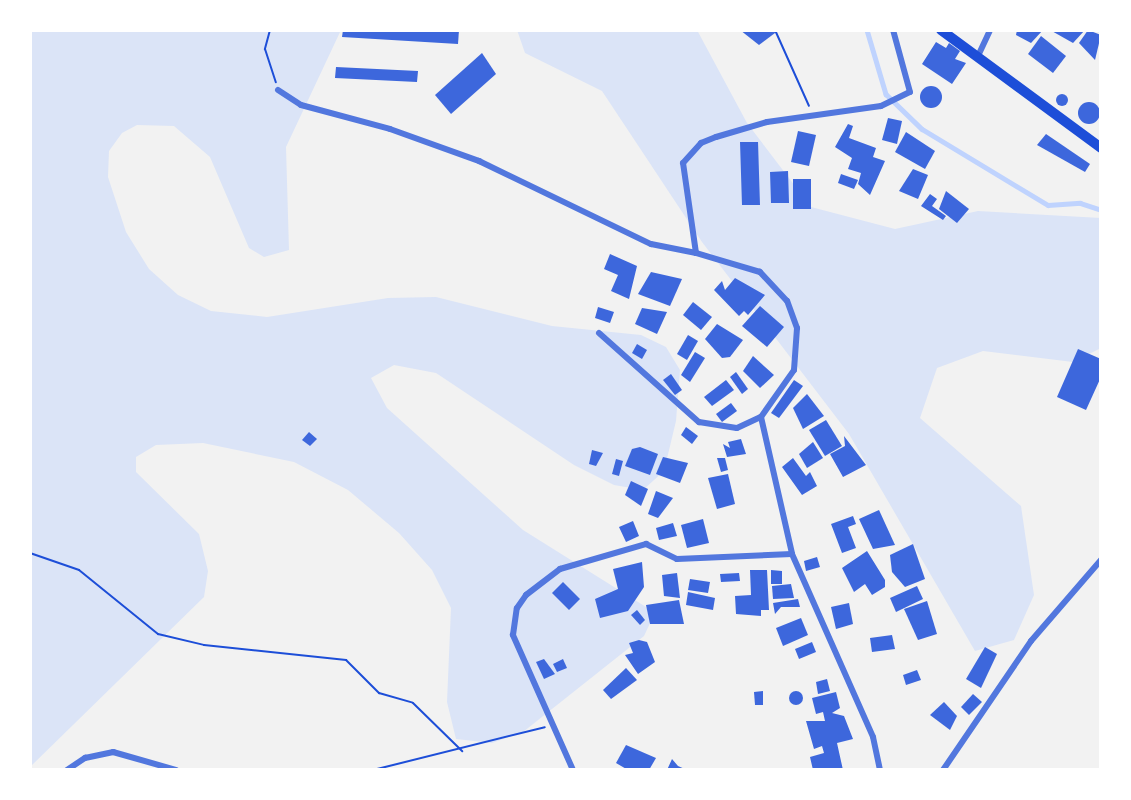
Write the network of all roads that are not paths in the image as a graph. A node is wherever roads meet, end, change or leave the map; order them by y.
1 (893, 30) edge
2 (941, 30) edge
3 (990, 30) edge
4 (978, 56) junction
5 (278, 90) road end
6 (1101, 147) edge
7 (696, 253) junction
8 (599, 333) dead end
9 (761, 417) junction
10 (792, 554) junction
11 (1101, 560) edge
12 (67, 770) edge
13 (176, 770) edge
14 (573, 770) edge
15 (880, 770) edge
16 (943, 770) edge

1 - 7 street
2 - 4 main road
3 - 4 street
4 - 6 main road
5 - 7 street
7 - 9 street
8 - 9 street
9 - 10 street
10 - 14 street
10 - 15 street
11 - 16 street
12 - 13 street

